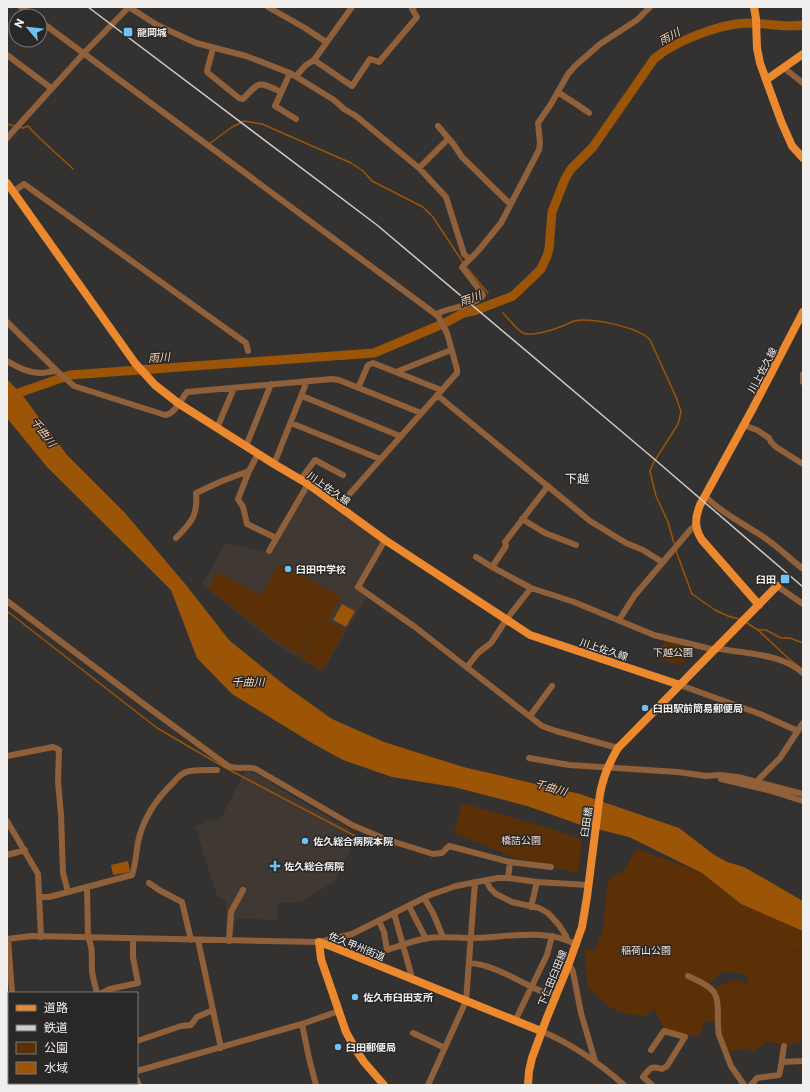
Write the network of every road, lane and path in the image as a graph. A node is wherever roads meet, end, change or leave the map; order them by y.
1 (129, 7) edge
2 (268, 7) edge
3 (352, 7) edge
4 (414, 7) edge
5 (650, 7) edge
6 (754, 7) edge
7 (48, 27) edge
8 (326, 42) junction
9 (213, 48) junction
10 (82, 54) junction
11 (803, 54) edge
12 (7, 55) edge
13 (314, 60) junction
14 (784, 68) junction
15 (293, 74) junction
16 (766, 80) junction
17 (803, 83) edge
18 (51, 88) junction
19 (281, 92) junction
20 (558, 92) junction
21 (589, 113) dead end
22 (296, 120) dead end
23 (438, 126) dead end
24 (7, 138) edge
25 (448, 139) junction
26 (803, 158) edge
27 (419, 168) junction
28 (7, 183) edge
29 (13, 192) junction
30 (510, 204) junction
31 (466, 262) junction
32 (803, 312) edge
33 (437, 315) junction
34 (7, 322) edge
35 (451, 350) junction
36 (248, 351) dead end
37 (7, 361) edge
38 (57, 372) junction
39 (396, 372) junction
40 (803, 374) edge
41 (307, 382) junction
42 (803, 382) edge
43 (271, 384) junction
44 (234, 388) junction
45 (358, 388) junction
46 (439, 393) junction
47 (302, 396) junction
48 (178, 404) junction
49 (421, 413) junction
50 (291, 423) junction
51 (743, 425) junction
52 (217, 428) junction
53 (400, 436) junction
54 (246, 446) junction
55 (258, 454) junction
56 (380, 459) junction
57 (274, 464) junction
58 (803, 464) edge
59 (249, 471) junction
60 (343, 475) dead end
61 (304, 482) junction
62 (548, 486) junction
63 (705, 496) junction
64 (339, 506) junction
65 (522, 519) junction
66 (695, 526) junction
67 (176, 538) dead end
68 (276, 538) junction
69 (385, 540) junction
70 (576, 545) dead end
71 (269, 551) dead end
72 (476, 557) dead end
73 (662, 562) junction
74 (492, 567) junction
75 (803, 570) edge
76 (777, 586) joint
77 (531, 588) junction
78 (7, 601) edge
79 (803, 604) edge
80 (759, 605) junction
81 (506, 620) junction
82 (619, 620) junction
83 (716, 649) junction
84 (467, 667) junction
85 (803, 674) edge
86 (680, 685) junction
87 (552, 686) dead end
88 (530, 716) junction
89 (803, 723) edge
90 (798, 731) junction
91 (618, 748) junction
92 (7, 756) edge
93 (529, 758) dead end
94 (606, 769) junction
95 (217, 770) dead end
96 (710, 776) junction
97 (757, 781) junction
98 (803, 794) edge
99 (803, 801) edge
100 (7, 821) edge
101 (25, 850) junction
102 (7, 855) edge
103 (510, 862) junction
104 (551, 867) dead end
105 (589, 876) joint
106 (508, 878) junction
107 (486, 880) junction
108 (475, 882) junction
109 (537, 882) junction
110 (149, 883) dead end
111 (588, 885) junction
112 (87, 887) junction
113 (243, 890) dead end
114 (68, 892) junction
115 (39, 897) junction
116 (424, 898) junction
117 (409, 906) junction
118 (531, 906) junction
119 (394, 914) junction
120 (379, 921) junction
121 (552, 936) junction
122 (41, 937) junction
123 (443, 937) junction
124 (88, 938) junction
125 (471, 938) junction
126 (7, 939) edge
127 (133, 939) junction
128 (426, 939) junction
129 (567, 939) junction
130 (191, 940) junction
131 (198, 940) junction
132 (229, 941) junction
133 (319, 942) junction
134 (404, 945) junction
135 (577, 945) junction
136 (469, 962) junction
137 (568, 966) junction
138 (688, 976) dead end
139 (411, 979) junction
140 (531, 986) junction
141 (12, 992) edge
142 (97, 992) edge
143 (104, 992) edge
144 (556, 996) junction
145 (466, 1001) junction
146 (213, 1010) junction
147 (339, 1012) junction
148 (515, 1021) junction
149 (302, 1024) junction
150 (541, 1031) junction
151 (413, 1033) dead end
152 (138, 1041) edge
153 (784, 1046) dead end
154 (221, 1048) junction
155 (445, 1048) junction
156 (651, 1050) dead end
157 (595, 1060) junction
158 (803, 1061) edge
159 (782, 1062) junction
160 (138, 1071) edge
161 (316, 1085) edge
162 (384, 1085) edge
163 (428, 1085) edge
164 (528, 1085) edge
165 (624, 1085) edge
166 (652, 1085) edge
167 (744, 1085) edge
168 (751, 1085) edge

1 - 9 street
1 - 10 street
2 - 8 street
3 - 8 street
4 - 13 street
5 - 20 street
6 - 16 main road
7 - 10 street
8 - 13 street
9 - 15 street
9 - 19 street
10 - 18 street
10 - 33 street
11 - 14 main road
12 - 18 street
13 - 15 street
14 - 16 main road
14 - 17 street
15 - 19 street
15 - 27 street
16 - 26 main road
18 - 24 street
19 - 22 street
20 - 21 street
20 - 30 street
23 - 25 street
25 - 27 street
25 - 30 street
27 - 31 street
28 - 29 main road, 川上佐久線
29 - 36 street
29 - 48 main road, 川上佐久線
30 - 31 street
31 - 33 street
32 - 51 main road, 川上佐久線
33 - 35 street
34 - 38 street
35 - 39 street
35 - 46 street
37 - 38 street
38 - 48 street
39 - 45 street
39 - 46 street
40 - 42 street
41 - 43 street
41 - 45 street
41 - 47 street
43 - 44 street
43 - 54 street
44 - 48 street
44 - 52 street
45 - 49 street
46 - 49 street
46 - 62 street
47 - 50 street
47 - 53 street
48 - 52 main road, 川上佐久線
49 - 53 street
50 - 56 street
50 - 57 street
51 - 58 street
51 - 63 main road, 川上佐久線
52 - 54 main road, 川上佐久線
53 - 56 street
54 - 55 main road, 川上佐久線
55 - 57 main road, 川上佐久線
55 - 59 street
56 - 64 street
57 - 61 main road, 川上佐久線
59 - 67 street
59 - 68 street
60 - 61 street
61 - 64 main road, 川上佐久線
61 - 68 street
62 - 65 street
62 - 73 street
63 - 66 main road, 川上佐久線
63 - 75 street
64 - 69 main road, 川上佐久線
65 - 70 street
65 - 74 street
66 - 73 street
66 - 80 main road
68 - 71 street
69 - 81 main road, 川上佐久線
69 - 84 street
72 - 74 street
73 - 82 street
74 - 77 street
76 - 79 street
76 - 80 main road
77 - 81 street
77 - 82 street
78 - 103 street
80 - 83 main road
81 - 84 street
81 - 86 main road, 川上佐久線
82 - 83 street
83 - 85 street
83 - 86 main road
84 - 88 street
86 - 90 street
86 - 91 main road
87 - 88 street
88 - 91 street
89 - 90 street
90 - 97 street
91 - 94 main road
92 - 114 street
93 - 94 street
94 - 96 street
94 - 105 main road, 臼田橋
95 - 112 street
96 - 97 street
96 - 99 street
97 - 98 street
100 - 101 street
101 - 102 street
101 - 115 street
103 - 104 street
103 - 106 street
105 - 111 main road, 下仁田臼田線
106 - 107 street
106 - 109 street
107 - 108 street
107 - 118 street
108 - 116 street
108 - 125 street
109 - 111 street
109 - 118 street
110 - 130 street
111 - 135 main road, 下仁田臼田線
112 - 114 street
112 - 124 street
113 - 132 street
114 - 115 street
115 - 122 street
116 - 117 street
116 - 123 street
117 - 119 street
117 - 128 street
118 - 129 street
119 - 120 street
119 - 134 street
120 - 133 street
120 - 134 street
121 - 125 street
121 - 129 street
121 - 140 street
122 - 124 street, 佐久甲州街道
122 - 126 street, 佐久甲州街道
123 - 125 street
123 - 128 street
124 - 127 street, 佐久甲州街道
124 - 142 street
125 - 136 street
126 - 141 street
127 - 130 street, 佐久甲州街道
127 - 143 street
128 - 134 street
129 - 135 street
130 - 131 street, 佐久甲州街道
131 - 132 street, 佐久甲州街道
131 - 146 street
132 - 133 street, 佐久甲州街道
133 - 139 main road, 佐久甲州街道
133 - 147 main road
134 - 139 street
135 - 137 main road, 下仁田臼田線
136 - 140 street
136 - 145 street
137 - 144 main road, 下仁田臼田線
137 - 157 street
138 - 167 street
139 - 145 main road, 佐久甲州街道
140 - 144 street
140 - 148 street
144 - 150 main road, 下仁田臼田線
145 - 148 main road, 佐久甲州街道
145 - 155 street
146 - 152 street
146 - 154 street
147 - 149 street
147 - 162 main road
148 - 150 main road, 佐久甲州街道
149 - 154 street
149 - 161 street
150 - 157 street, 佐久甲州街道
150 - 164 main road, 下仁田臼田線
151 - 155 street
153 - 159 street
154 - 160 street
155 - 163 street
156 - 166 street
157 - 165 street, 佐久甲州街道
158 - 159 street
159 - 168 street

